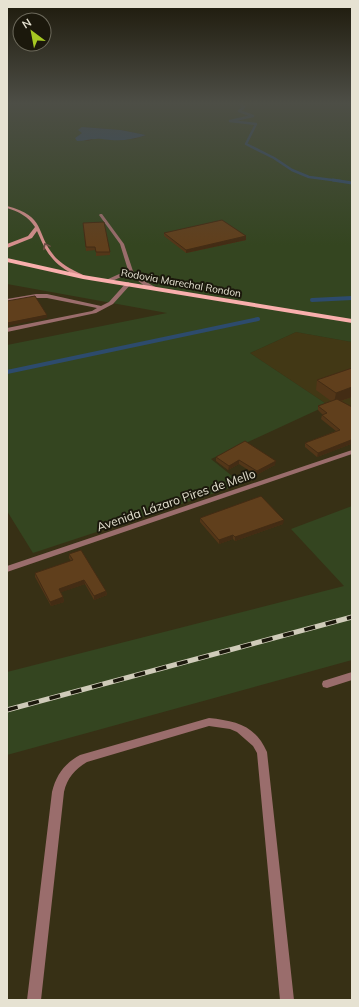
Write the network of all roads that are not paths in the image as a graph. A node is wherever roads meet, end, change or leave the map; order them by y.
1 (7, 207) edge
2 (101, 215) dead end
3 (37, 227) junction
4 (7, 246) edge
5 (7, 260) edge
6 (7, 264) edge
7 (131, 271) junction
8 (70, 274) junction
9 (83, 277) junction
10 (108, 281) junction
11 (128, 284) junction
12 (155, 289) junction
13 (7, 301) edge
14 (103, 308) junction
15 (352, 321) edge
16 (7, 330) edge
17 (352, 452) edge
18 (7, 569) edge
19 (352, 676) edge
20 (327, 684) dead end
21 (34, 1000) edge
22 (287, 1000) edge

1 - 3 main road
2 - 7 lane
3 - 4 main road
9 -> 3 main road
5 - 8 main road, Rodovia Marechal Rondon
6 - 8 main road
7 - 10 lane
7 - 12 lane
8 - 9 main road, Rodovia Marechal Rondon
9 - 10 main road, Rodovia Marechal Rondon
10 - 11 main road, Rodovia Marechal Rondon
11 - 12 main road, Rodovia Marechal Rondon
11 - 14 street
12 - 15 main road, Rodovia Marechal Rondon
13 - 14 street
14 - 16 street
17 - 18 street, Avenida Lázaro Pires de Mello
19 - 20 street
21 - 22 street

